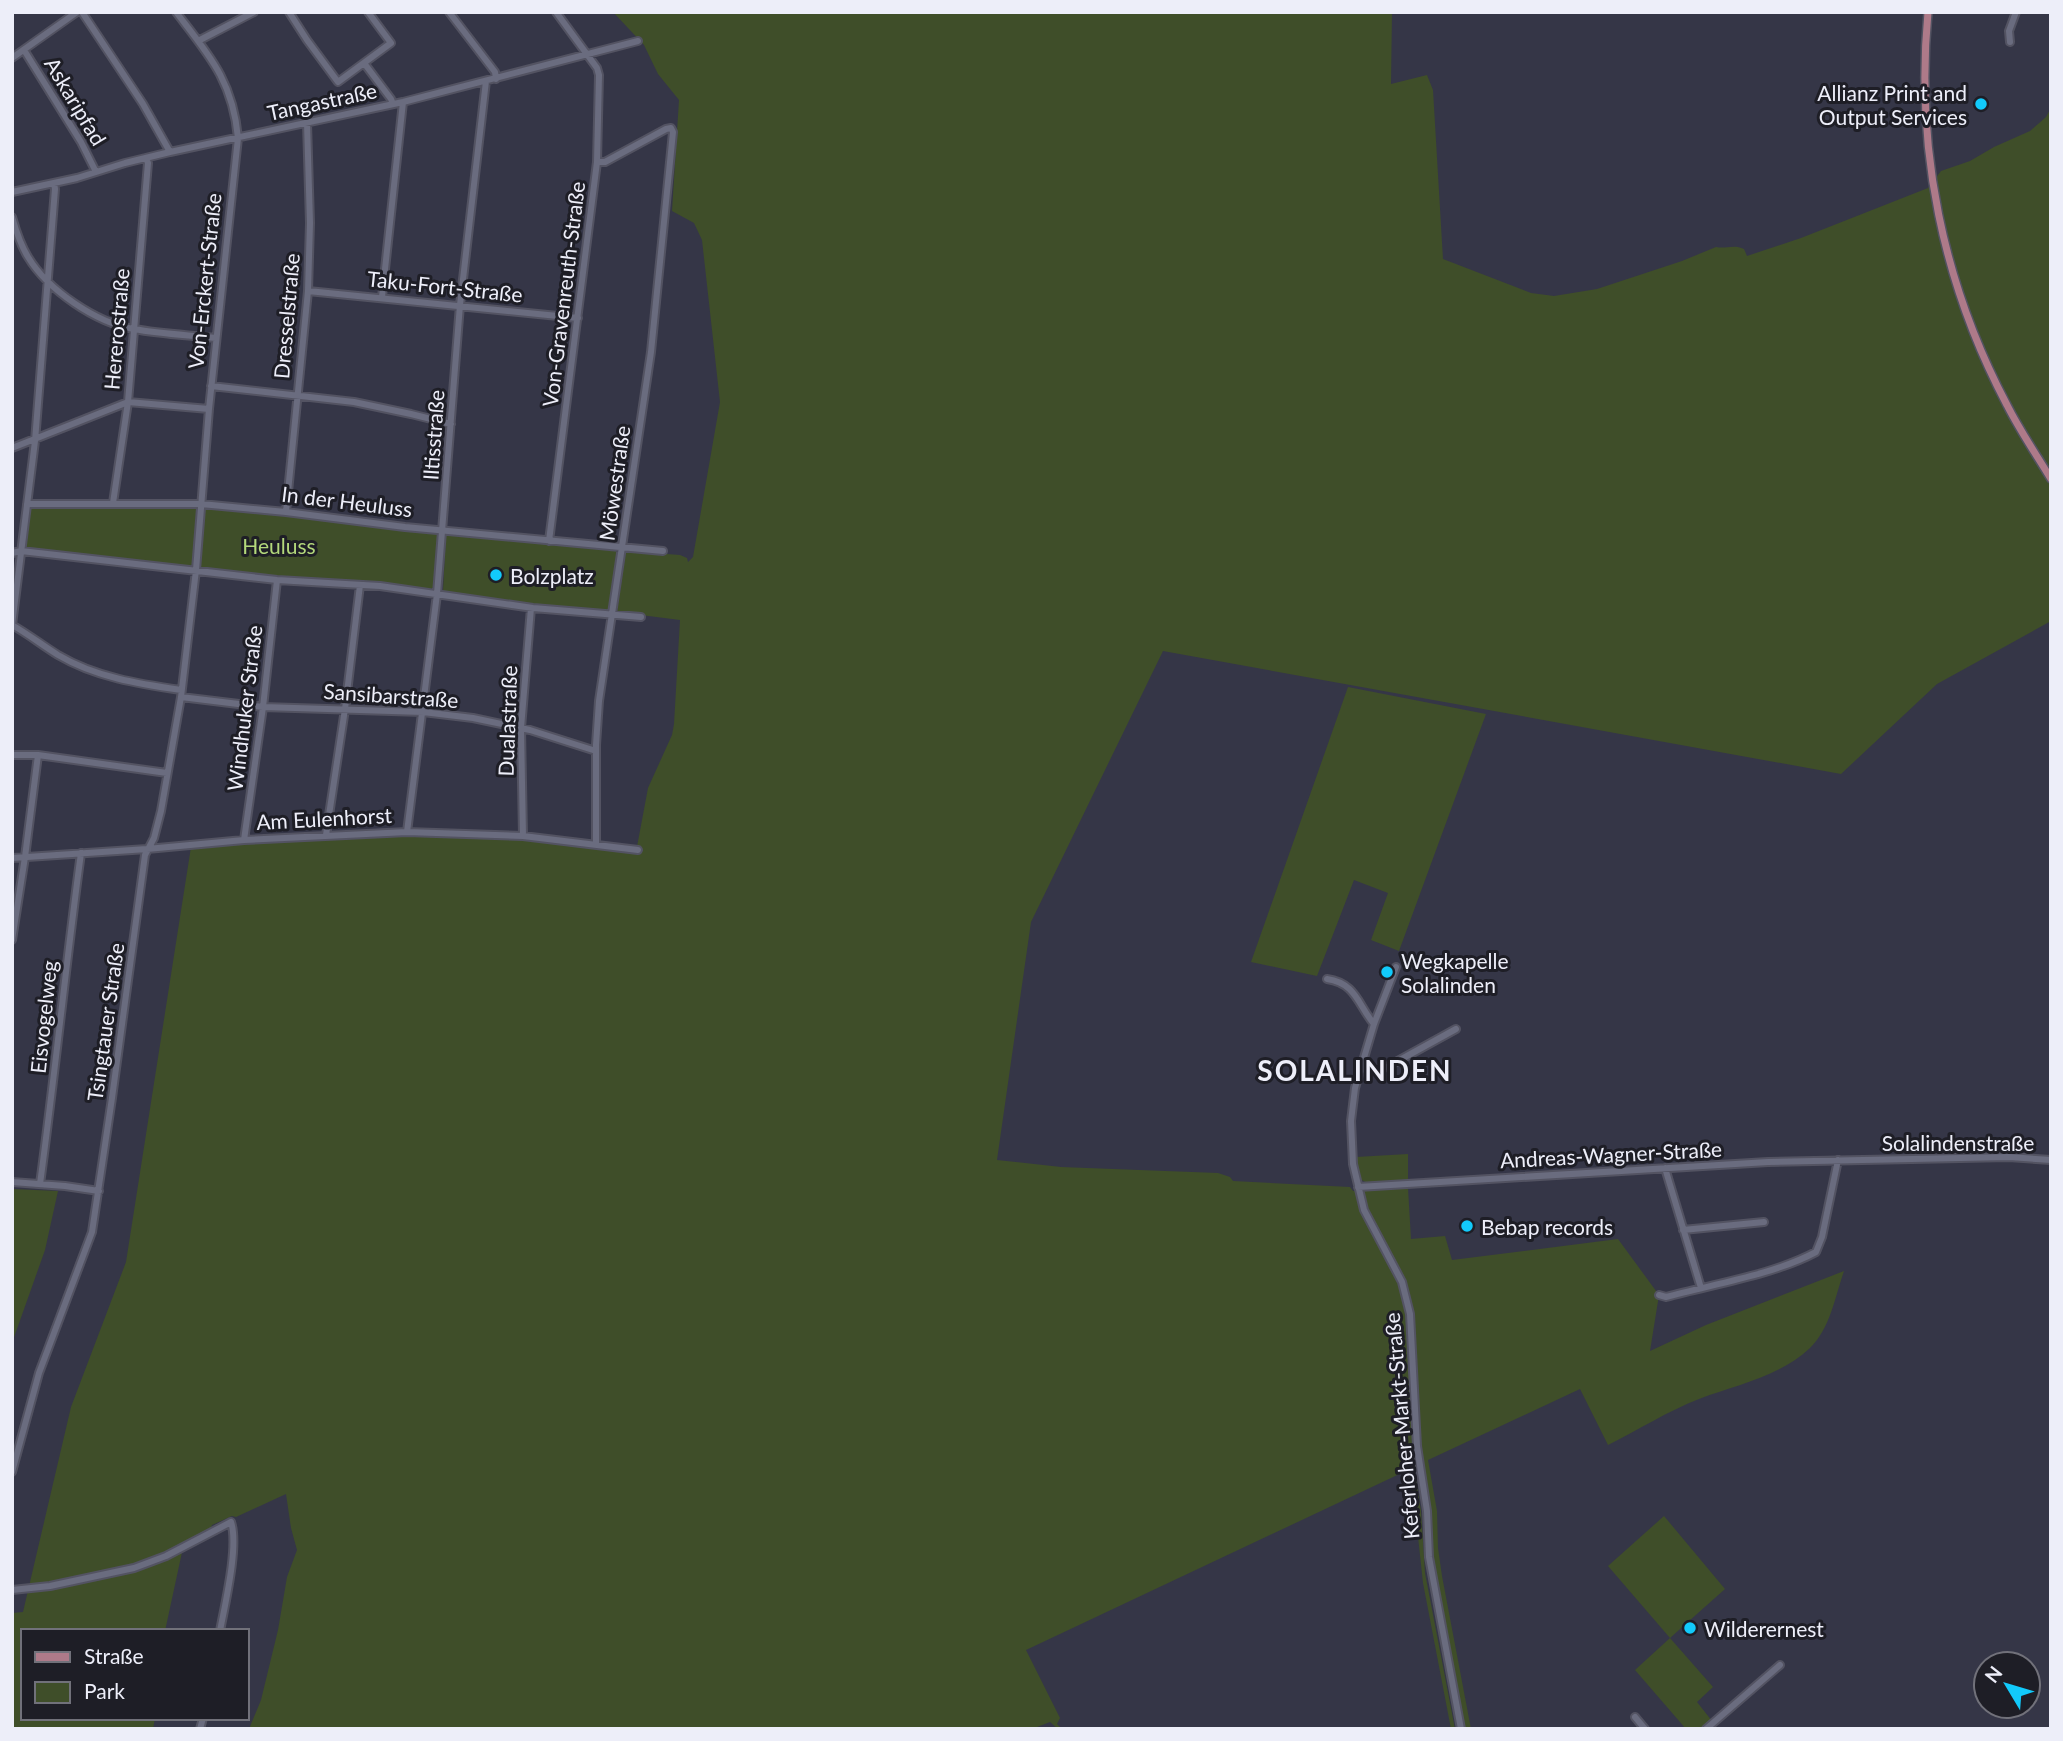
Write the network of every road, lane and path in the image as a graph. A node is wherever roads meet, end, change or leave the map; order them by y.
1 (77, 12) edge
2 (82, 12) edge
3 (176, 12) edge
4 (254, 12) edge
5 (289, 12) edge
6 (368, 12) edge
7 (449, 12) edge
8 (556, 12) edge
9 (1928, 12) edge
10 (2016, 12) edge
11 (198, 41) junction
12 (638, 41) dead end
13 (2010, 42) dead end
14 (24, 50) junction
15 (586, 55) junction
16 (12, 58) edge
17 (364, 63) junction
18 (496, 79) junction
19 (486, 81) junction
20 (403, 102) junction
21 (393, 104) junction
22 (307, 123) junction
23 (238, 138) junction
24 (170, 152) junction
25 (146, 158) junction
26 (597, 162) junction
27 (96, 172) junction
28 (54, 183) junction
29 (12, 192) edge
30 (12, 217) edge
31 (47, 280) junction
32 (308, 291) junction
33 (382, 297) junction
34 (460, 305) junction
35 (578, 318) junction
36 (133, 329) junction
37 (216, 338) junction
38 (211, 386) junction
39 (297, 397) junction
40 (128, 402) junction
41 (208, 409) junction
42 (451, 424) junction
43 (35, 441) junction
44 (12, 448) edge
45 (2051, 478) edge
46 (113, 503) junction
47 (27, 504) junction
48 (201, 504) junction
49 (286, 512) junction
50 (443, 529) junction
51 (549, 541) junction
52 (622, 548) junction
53 (21, 551) junction
54 (663, 551) dead end
55 (12, 553) edge
56 (196, 570) junction
57 (277, 580) junction
58 (360, 585) junction
59 (437, 594) junction
60 (531, 608) junction
61 (612, 615) junction
62 (640, 617) dead end
63 (12, 625) edge
64 (181, 694) junction
65 (263, 707) junction
66 (345, 709) junction
67 (424, 712) junction
68 (521, 728) junction
69 (596, 751) junction
70 (12, 755) edge
71 (38, 755) junction
72 (167, 773) junction
73 (407, 832) junction
74 (326, 835) junction
75 (523, 836) junction
76 (244, 840) junction
77 (596, 844) junction
78 (147, 849) junction
79 (638, 850) dead end
80 (81, 853) junction
81 (25, 857) junction
82 (12, 858) edge
83 (12, 940) edge
84 (1396, 967) dead end
85 (1328, 979) dead end
86 (1374, 1024) junction
87 (1456, 1029) dead end
88 (1360, 1069) junction
89 (1838, 1160) junction
90 (1866, 1160) joint
91 (2051, 1160) edge
92 (1665, 1168) junction
93 (12, 1182) edge
94 (40, 1184) junction
95 (1358, 1187) junction
96 (99, 1191) junction
97 (1764, 1222) dead end
98 (1683, 1230) junction
99 (1701, 1288) junction
100 (1659, 1295) dead end
101 (12, 1472) edge
102 (12, 1590) edge
103 (220, 1629) edge
104 (1780, 1665) dead end
105 (1635, 1717) dead end
106 (1461, 1729) edge
107 (1645, 1729) edge
108 (1706, 1729) edge

1 - 14 street
2 - 24 street
3 - 11 street, Von-Erckert-Straße
4 - 11 street
5 - 17 street
6 - 17 street
7 - 18 street
8 - 15 street, Von-Gravenreuth-Straße
9 - 45 main road
10 - 13 street
11 - 23 street, Von-Erckert-Straße
12 - 15 street, Tangastraße
14 - 16 street
14 - 27 street, Askaripfad
15 - 18 street, Tangastraße
15 - 26 street, Von-Gravenreuth-Straße
17 - 21 street
18 - 19 street, Tangastraße
19 - 20 street, Tangastraße
19 - 34 street, Iltisstraße
20 - 21 street, Tangastraße
20 - 33 street
21 - 22 street, Tangastraße
22 - 23 street, Tangastraße
22 - 32 street, Dresselstraße
23 - 24 street, Tangastraße
23 - 37 street, Von-Erckert-Straße
24 - 25 street, Tangastraße
25 - 27 street, Tangastraße
25 - 36 street, Hererostraße
26 - 35 street, Von-Gravenreuth-Straße
26 - 52 street, Möwestraße
27 - 28 street, Tangastraße
28 - 29 street, Tangastraße
28 - 31 street
30 - 31 street
31 - 36 street
31 - 43 street
32 - 33 street, Taku-Fort-Straße
32 - 39 street, Dresselstraße
33 - 34 street, Taku-Fort-Straße
34 - 35 street, Taku-Fort-Straße
34 - 42 street, Iltisstraße
35 - 51 street, Von-Gravenreuth-Straße
36 - 37 street
36 - 40 street, Hererostraße
37 - 38 street, Von-Erckert-Straße
38 - 39 street
38 - 41 street, Von-Erckert-Straße
39 - 42 street
39 - 49 street, Dresselstraße
40 - 41 street
40 - 43 street
40 - 46 street, Hererostraße
41 - 48 street, Von-Erckert-Straße
42 - 50 street, Iltisstraße
43 - 44 street
43 - 47 street
46 - 47 street, In der Heuluss
46 - 48 street, In der Heuluss
47 - 53 street
48 - 49 street, In der Heuluss
48 - 56 street, Von-Erckert-Straße
49 - 50 street, In der Heuluss
50 - 51 street, In der Heuluss
50 - 59 street, Iltisstraße
51 - 52 street, In der Heuluss
52 - 54 street, In der Heuluss
52 - 61 street, Möwestraße
53 - 55 street
53 - 56 street
53 - 63 street
56 - 57 street
56 - 64 street, Tsingtauer Straße
57 - 58 street
57 - 65 street, Windhuker Straße
58 - 59 street
58 - 66 street
59 - 60 street
59 - 67 street, Iltisstraße
60 - 61 street
60 - 68 street, Dualastraße
61 - 62 street
61 - 69 street, Möwestraße
63 - 64 street, Sansibarstraße
64 - 65 street, Sansibarstraße
64 - 72 street, Tsingtauer Straße
65 - 66 street, Sansibarstraße
65 - 76 street, Windhuker Straße
66 - 67 street, Sansibarstraße
66 - 74 street
67 - 68 street, Sansibarstraße
67 - 73 street, Iltisstraße
68 - 69 street, Sansibarstraße
68 - 75 street, Dualastraße
69 - 77 street, Möwestraße
70 - 71 street
71 - 72 street
71 - 81 street
72 - 78 street, Tsingtauer Straße
73 - 74 street, Am Eulenhorst
73 - 75 street, Am Eulenhorst
74 - 76 street, Am Eulenhorst
75 - 77 street, Am Eulenhorst
76 - 78 street, Am Eulenhorst
77 - 79 street, Am Eulenhorst
78 - 80 street, Am Eulenhorst
78 - 96 street, Tsingtauer Straße
80 - 81 street, Am Eulenhorst
80 - 94 street, Eisvogelweg
81 - 82 street, Am Eulenhorst
81 - 83 street
84 - 86 street, Keferloher-Markt-Straße
85 - 86 street
86 - 88 street, Keferloher-Markt-Straße
87 - 88 street
88 - 95 street, Keferloher-Markt-Straße
89 - 90 street, Andreas-Wagner-Straße
89 - 92 street, Andreas-Wagner-Straße
89 - 99 street
90 - 91 street, Solalindenstraße
92 - 95 street, Andreas-Wagner-Straße
92 - 98 street
93 - 94 street
94 - 96 street
95 - 106 street, Keferloher-Markt-Straße
96 - 101 street, Tsingtauer Straße
97 - 98 street
98 - 99 street
99 - 100 street
102 - 103 street
104 - 108 street
105 - 107 street

